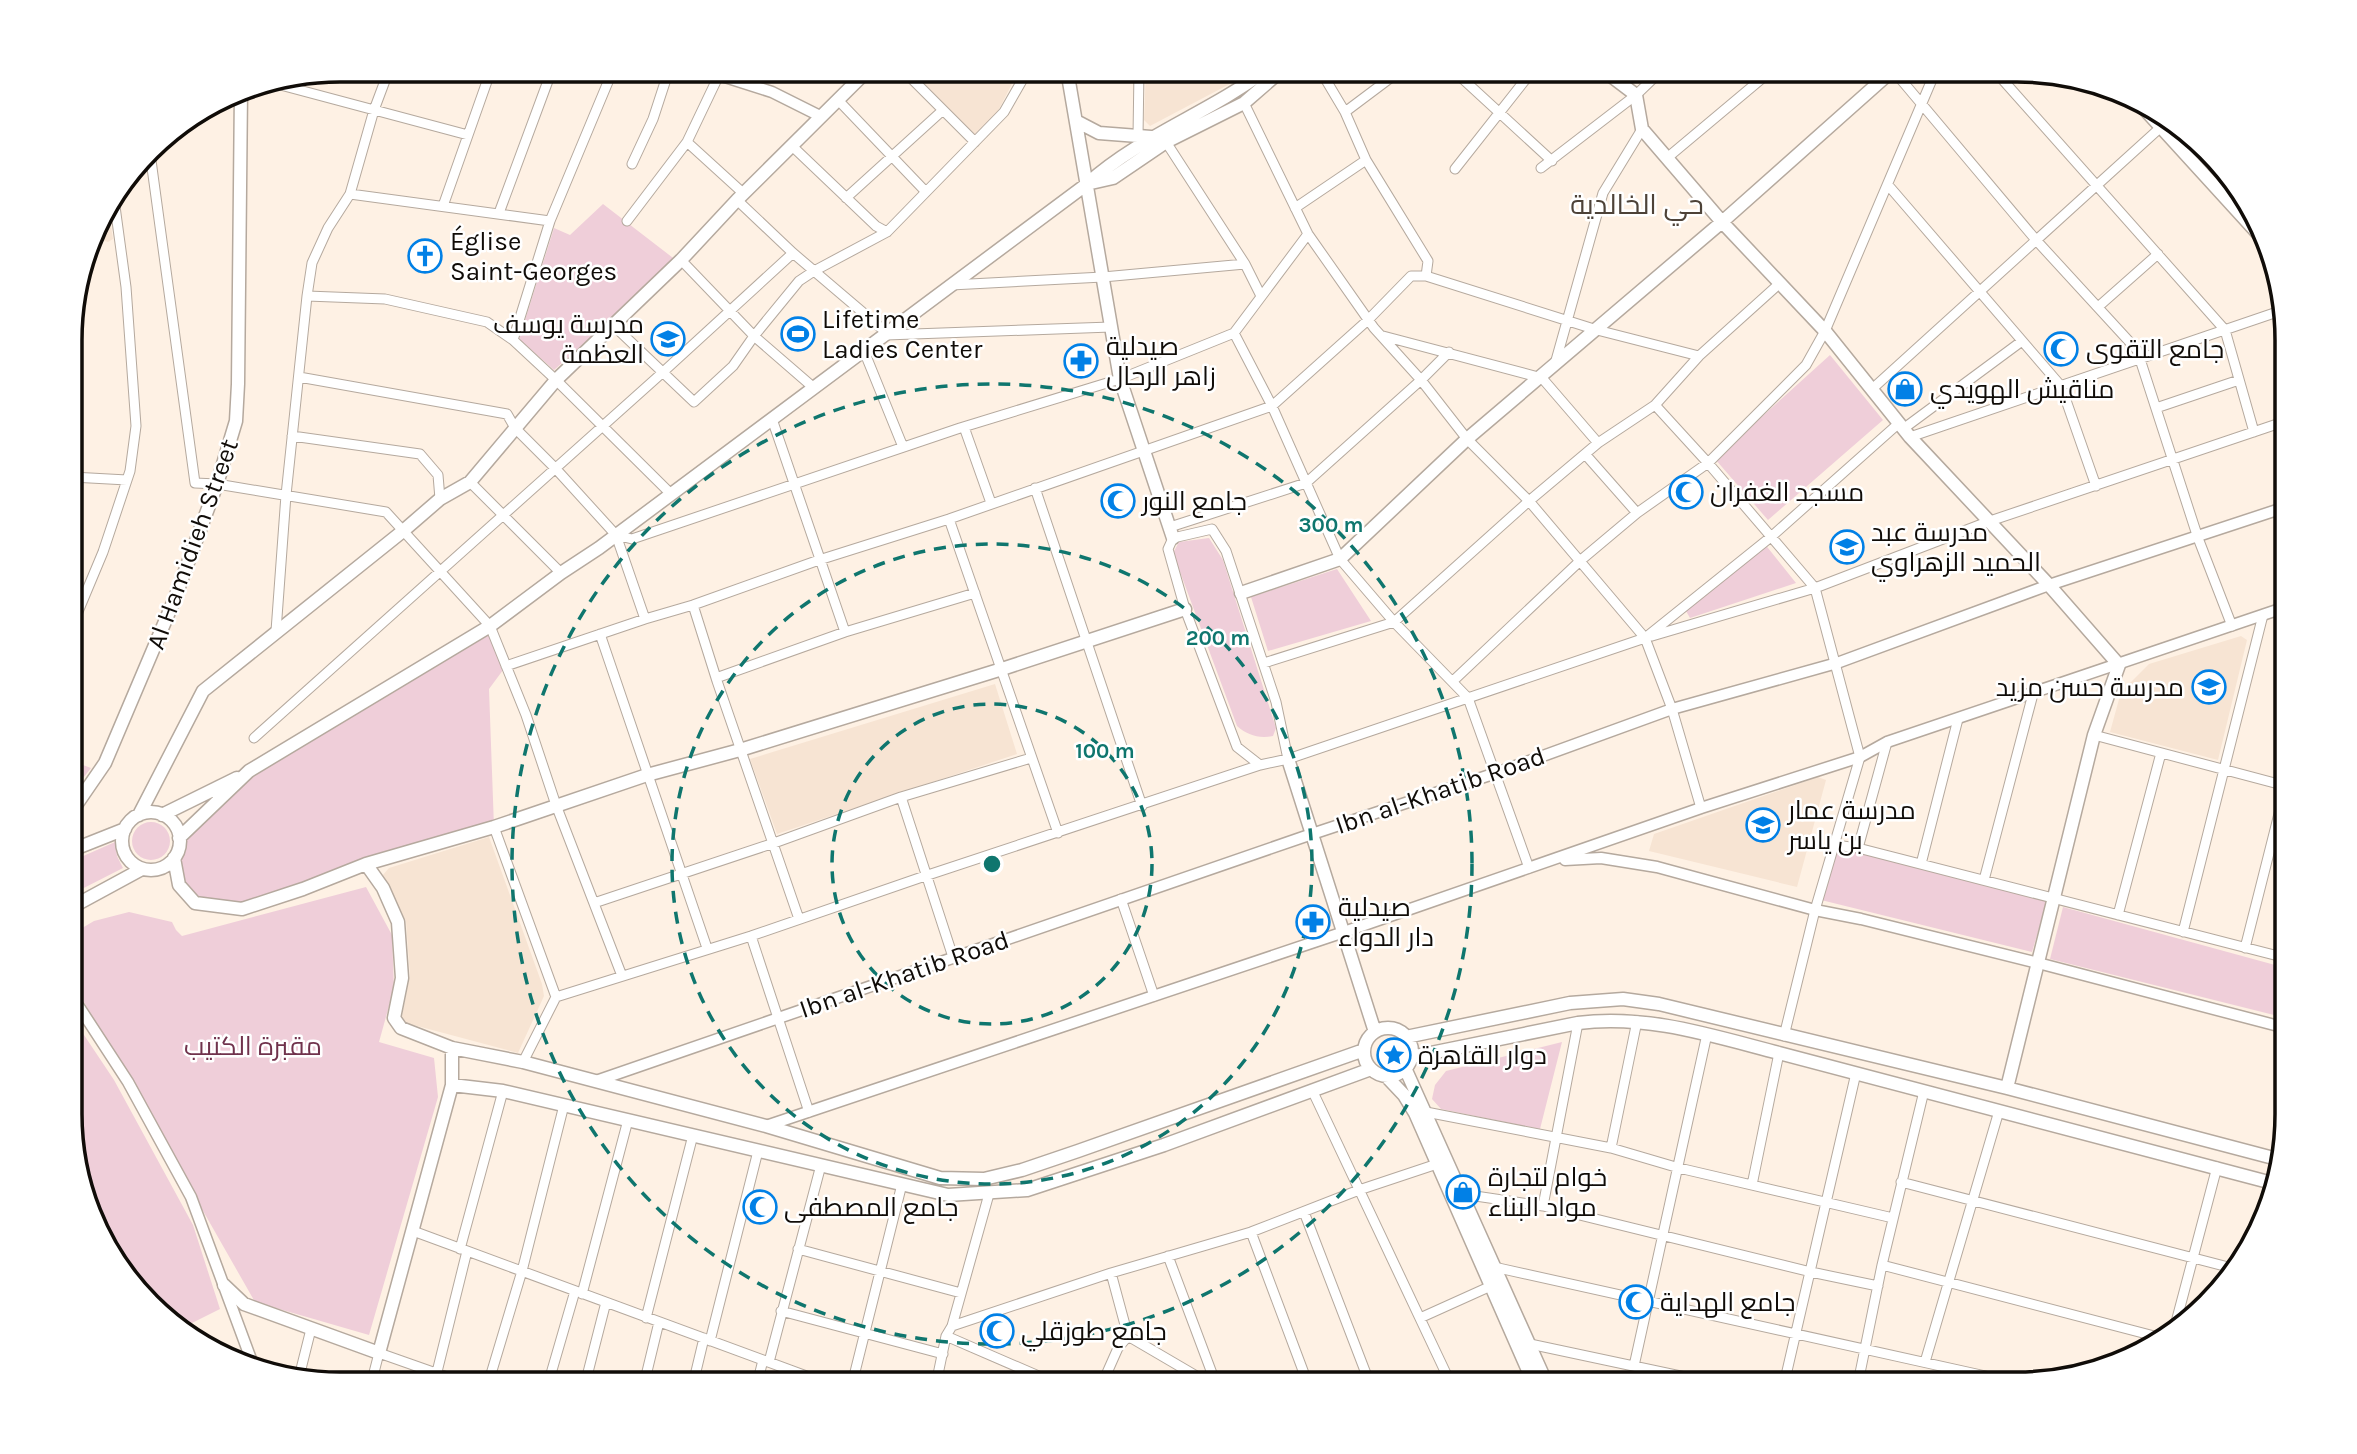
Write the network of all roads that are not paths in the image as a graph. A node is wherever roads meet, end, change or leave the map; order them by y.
1 (384, 82) edge
2 (487, 82) edge
3 (548, 82) edge
4 (608, 82) edge
5 (665, 82) edge
6 (716, 82) edge
7 (741, 82) edge
8 (856, 82) edge
9 (915, 82) edge
10 (1021, 82) edge
11 (1069, 82) edge
12 (1140, 82) edge
13 (1249, 82) edge
14 (1268, 82) edge
15 (1327, 82) edge
16 (1385, 82) edge
17 (1466, 82) edge
18 (1524, 82) edge
19 (1619, 82) edge
20 (1650, 82) edge
21 (1758, 82) edge
22 (1880, 82) edge
23 (1904, 82) edge
24 (1932, 82) edge
25 (2005, 82) edge
26 (288, 87) edge
27 (1636, 95) junction
28 (838, 100) junction
29 (242, 102) edge
30 (1244, 103) junction
31 (1923, 104) junction
32 (374, 110) junction
33 (943, 110) junction
34 (1345, 112) junction
35 (1499, 114) junction
36 (820, 116) junction
37 (1076, 121) junction
38 (2161, 127) joint
39 (1642, 129) junction
40 (468, 135) junction
41 (1144, 137) junction
42 (687, 142) junction
43 (975, 142) junction
44 (1166, 142) junction
45 (791, 145) junction
46 (892, 156) junction
47 (1667, 158) junction
48 (1366, 160) junction
49 (1552, 161) junction
50 (152, 164) edge
51 (632, 164) dead end
52 (1541, 168) dead end
53 (1455, 169) dead end
54 (1087, 184) junction
55 (1888, 185) junction
56 (2097, 185) junction
57 (926, 192) junction
58 (350, 194) junction
59 (740, 197) junction
60 (846, 198) junction
61 (443, 206) junction
62 (1295, 208) junction
63 (116, 213) edge
64 (499, 214) junction
65 (2245, 220) edge
66 (550, 221) junction
67 (627, 221) dead end
68 (1722, 222) junction
69 (887, 232) junction
70 (1308, 234) junction
71 (2036, 240) junction
72 (793, 253) junction
73 (2158, 254) junction
74 (681, 260) junction
75 (1245, 264) junction
76 (814, 271) junction
77 (1426, 276) junction
78 (1103, 277) junction
79 (1780, 283) junction
80 (951, 285) junction
81 (1979, 292) junction
82 (307, 296) junction
83 (1261, 296) junction
84 (2098, 307) junction
85 (731, 310) junction
86 (2273, 313) edge
87 (1368, 320) junction
88 (1567, 321) junction
89 (613, 325) junction
90 (1111, 327) junction
91 (1597, 330) junction
92 (2225, 330) junction
93 (1825, 331) junction
94 (1234, 333) junction
95 (886, 334) junction
96 (754, 335) junction
97 (1381, 335) junction
98 (513, 340) junction
99 (2022, 341) junction
100 (864, 351) junction
101 (1449, 352) junction
102 (1699, 356) junction
103 (2139, 359) junction
104 (1555, 366) junction
105 (662, 373) junction
106 (299, 377) junction
107 (1542, 377) junction
108 (1120, 379) junction
109 (556, 380) junction
110 (1421, 380) junction
111 (2239, 380) junction
112 (2061, 386) junction
113 (814, 388) junction
114 (1871, 390) junction
115 (1655, 405) junction
116 (1272, 406) junction
117 (2156, 408) junction
118 (772, 419) junction
119 (2275, 425) edge
120 (603, 427) junction
121 (964, 427) junction
122 (515, 428) junction
123 (1903, 430) junction
124 (2254, 432) junction
125 (292, 436) junction
126 (1467, 439) junction
127 (1598, 443) junction
128 (903, 447) junction
129 (1144, 450) junction
130 (1586, 454) junction
131 (2174, 459) junction
132 (1709, 463) junction
133 (556, 469) junction
134 (82, 478) edge
135 (127, 480) junction
136 (470, 482) junction
137 (1306, 483) junction
138 (217, 484) junction
139 (794, 484) junction
140 (2096, 486) junction
141 (1035, 488) junction
142 (671, 494) junction
143 (286, 495) junction
144 (440, 499) junction
145 (1529, 501) junction
146 (990, 503) junction
147 (2275, 511) edge
148 (1637, 513) junction
149 (504, 516) junction
150 (949, 519) junction
151 (1990, 521) junction
152 (403, 531) junction
153 (1172, 532) junction
154 (616, 536) junction
155 (1772, 536) junction
156 (2198, 538) junction
157 (1340, 559) junction
158 (1581, 559) junction
159 (819, 560) junction
160 (441, 572) junction
161 (561, 573) junction
162 (2049, 585) junction
163 (1815, 588) junction
164 (975, 593) junction
165 (1241, 593) junction
166 (82, 602) edge
167 (693, 605) junction
168 (1185, 609) junction
169 (2275, 611) edge
170 (2263, 615) junction
171 (645, 619) junction
172 (1394, 622) junction
173 (490, 626) junction
174 (2232, 626) junction
175 (276, 631) junction
176 (845, 632) junction
177 (600, 634) junction
178 (1645, 638) junction
179 (1087, 640) junction
180 (1264, 663) junction
181 (1837, 663) junction
182 (2119, 665) junction
183 (506, 666) junction
184 (1002, 669) junction
185 (716, 678) junction
186 (1453, 681) junction
187 (2033, 694) junction
188 (1468, 698) junction
189 (1672, 709) junction
190 (1958, 719) junction
191 (2094, 735) junction
192 (254, 738) dead end
193 (1887, 742) junction
194 (740, 750) junction
195 (2161, 752) junction
196 (1860, 757) junction
197 (1031, 758) junction
198 (1288, 759) junction
199 (1260, 765) junction
200 (2225, 769) junction
201 (249, 771) junction
202 (1496, 773) junction
203 (647, 775) junction
204 (2275, 783) edge
205 (901, 797) junction
206 (82, 799) edge
207 (556, 805) junction
208 (1142, 806) junction
209 (1701, 808) junction
210 (138, 815) junction
211 (162, 815) junction
212 (494, 827) junction
213 (125, 829) junction
214 (2275, 829) edge
215 (1058, 834) junction
216 (1312, 834) junction
217 (179, 838) junction
218 (774, 843) junction
219 (1835, 845) junction
220 (82, 846) edge
221 (1858, 848) junction
222 (174, 858) junction
223 (1552, 860) junction
224 (366, 863) junction
225 (1921, 864) junction
226 (1530, 868) junction
227 (142, 869) junction
228 (681, 873) junction
229 (925, 876) junction
230 (1984, 880) junction
231 (2054, 899) junction
232 (1121, 900) junction
233 (82, 902) edge
234 (594, 903) junction
235 (1815, 910) junction
236 (2118, 915) junction
237 (799, 919) junction
238 (1343, 932) junction
239 (2183, 932) junction
240 (751, 936) junction
241 (707, 948) junction
242 (2245, 948) junction
243 (2275, 955) edge
244 (953, 957) junction
245 (2038, 963) junction
246 (622, 976) junction
247 (1154, 996) junction
248 (556, 997) junction
249 (82, 1011) edge
250 (778, 1018) junction
251 (1637, 1021) junction
252 (1578, 1023) junction
253 (2275, 1025) edge
254 (1376, 1032) junction
255 (1707, 1034) junction
256 (1784, 1036) junction
257 (1406, 1037) junction
258 (452, 1048) junction
259 (1364, 1050) junction
260 (1779, 1053) junction
261 (523, 1062) junction
262 (1408, 1063) junction
263 (1371, 1069) junction
264 (1856, 1073) junction
265 (1385, 1076) junction
266 (596, 1081) junction
267 (452, 1085) junction
268 (2007, 1088) junction
269 (503, 1091) junction
270 (1924, 1091) junction
271 (1313, 1092) junction
272 (564, 1105) junction
273 (1999, 1111) junction
274 (808, 1112) junction
275 (1426, 1112) junction
276 (628, 1120) junction
277 (766, 1126) junction
278 (693, 1135) junction
279 (1556, 1136) junction
280 (1611, 1148) junction
281 (758, 1151) junction
282 (2271, 1157) edge
283 (1437, 1164) junction
284 (821, 1165) junction
285 (2217, 1167) junction
286 (1679, 1168) junction
287 (2266, 1181) edge
288 (1901, 1182) junction
289 (902, 1184) junction
290 (1752, 1185) junction
291 (1359, 1191) junction
292 (989, 1194) junction
293 (1462, 1194) junction
294 (1972, 1201) junction
295 (1827, 1203) junction
296 (1543, 1206) junction
297 (1304, 1212) junction
298 (1893, 1218) junction
299 (412, 1231) junction
300 (1251, 1232) junction
301 (1663, 1234) junction
302 (798, 1249) junction
303 (464, 1250) junction
304 (1168, 1256) junction
305 (2192, 1258) junction
306 (1882, 1265) junction
307 (2224, 1266) edge
308 (1494, 1268) junction
309 (522, 1271) junction
310 (879, 1272) junction
311 (1811, 1272) junction
312 (1111, 1273) junction
313 (1949, 1282) junction
314 (224, 1285) junction
315 (1491, 1286) junction
316 (1878, 1286) junction
317 (578, 1292) junction
318 (961, 1293) junction
319 (1648, 1301) junction
320 (606, 1303) junction
321 (780, 1311) junction
322 (2178, 1315) edge
323 (646, 1318) junction
324 (1420, 1318) junction
325 (659, 1322) junction
326 (952, 1326) junction
327 (311, 1329) junction
328 (863, 1334) junction
329 (1796, 1335) junction
330 (2150, 1335) edge
331 (946, 1336) junction
332 (1128, 1336) junction
333 (707, 1340) junction
334 (1530, 1344) junction
335 (1865, 1348) junction
336 (379, 1353) junction
337 (943, 1353) junction
338 (250, 1355) edge
339 (766, 1361) junction
340 (1925, 1362) junction
341 (1634, 1366) junction
342 (301, 1369) edge
343 (374, 1372) edge
344 (420, 1372) edge
345 (437, 1372) edge
346 (492, 1372) edge
347 (552, 1372) edge
348 (588, 1372) edge
349 (647, 1372) edge
350 (697, 1372) edge
351 (762, 1372) edge
352 (791, 1372) edge
353 (855, 1372) edge
354 (939, 1372) edge
355 (1029, 1372) edge
356 (1107, 1372) edge
357 (1190, 1372) edge
358 (1212, 1372) edge
359 (1304, 1372) edge
360 (1365, 1372) edge
361 (1445, 1372) edge
362 (1529, 1372) edge
363 (1542, 1372) edge
364 (1662, 1372) edge
365 (1787, 1372) edge
366 (1860, 1372) edge
367 (1969, 1372) edge

1 - 32 street
2 - 40 street
3 - 64 street
4 - 66 street
5 - 51 street
6 - 42 street
7 - 36 street
8 - 28 main road
9 - 33 street
10 - 43 street
11 - 37 main road
12 - 41 street
13 - 41 main road
14 - 30 main road
15 - 34 street
16 - 34 street
17 - 35 street
18 - 35 street
19 - 27 main road
20 - 27 street
21 - 47 street
22 - 68 main road
23 - 31 street
24 - 31 street
25 - 56 street
26 - 32 street
27 - 39 main road
27 - 49 street
28 - 36 main road
28 - 46 street
29 - 138 main road, Al Hamidieh Street
30 - 44 main road
30 - 62 street
31 - 55 street
31 - 71 street
32 - 40 street
32 - 58 street
33 - 43 street
33 - 46 street
34 - 48 street
35 - 49 street
35 - 53 street
36 - 45 main road
37 - 41 main road
37 - 54 main road
38 - 56 street
38 - 65 main road
39 - 47 main road
39 - 88 street
40 - 61 street
41 - 54 main road
42 - 59 street
42 - 67 street
43 - 57 street
44 - 54 main road
44 - 75 street
45 - 59 main road
45 - 60 street
46 - 57 street
46 - 60 street
47 - 68 main road
48 - 62 street
48 - 77 street
49 - 52 street
50 - 138 street
54 - 78 main road
54 - 80 main road
55 - 81 street
55 - 93 street
56 - 71 street
56 - 73 street
57 - 69 street
58 - 61 street
58 - 82 street
59 - 72 street
59 - 74 main road
60 - 69 street
61 - 64 street
62 - 70 street
63 - 135 street
64 - 66 street
66 - 98 street
68 - 79 main road
68 - 91 main road
69 - 76 street
70 - 83 street
70 - 87 street
71 - 81 street
71 - 84 street
72 - 76 street
72 - 85 street
73 - 84 street
73 - 92 street
74 - 85 street
74 - 89 main road
75 - 78 street
75 - 83 street
76 - 95 street
76 - 96 street
77 - 87 street
77 - 88 street
78 - 80 street
78 - 90 main road
79 - 93 main road
79 - 102 street
80 - 95 main road
81 - 99 street
81 - 114 street
82 - 98 street
82 - 106 street
83 - 94 street
84 - 103 street
85 - 96 street
85 - 105 street
86 - 92 street
87 - 97 street
87 - 116 street
88 - 91 street
88 - 104 street
89 - 105 street
89 - 109 main road
90 - 95 street
90 - 108 main road
91 - 102 street
91 - 104 main road
92 - 103 street
92 - 111 street
93 - 114 main road
93 - 132 street
94 - 108 street
94 - 116 street
95 - 100 main road
96 - 105 street
96 - 113 street
97 - 101 street
97 - 110 street
98 - 109 street
99 - 112 street
99 - 123 street
100 - 113 main road
100 - 128 street
101 - 107 street
101 - 110 street
102 - 115 street
103 - 112 street
103 - 117 street
104 - 107 main road
105 - 120 street
106 - 122 street
106 - 125 street
107 - 126 main road
107 - 127 street
108 - 121 street
108 - 129 main road
109 - 120 street
109 - 122 main road
110 - 126 street
110 - 137 street
111 - 117 street
111 - 124 street
112 - 123 street
112 - 140 street
113 - 118 main road
114 - 123 main road
115 - 127 street
115 - 132 street
116 - 129 street
116 - 137 street
117 - 131 street
118 - 139 street
118 - 142 main road
119 - 124 street
120 - 133 street
120 - 142 street
121 - 128 street
121 - 146 street
122 - 133 street
122 - 136 main road
123 - 151 main road
123 - 155 street
124 - 131 street
125 - 143 street
125 - 144 street
126 - 145 street
126 - 157 main road
127 - 130 street
128 - 139 street
129 - 141 street
129 - 153 main road
130 - 145 street
130 - 148 street
131 - 140 street
131 - 156 street
132 - 148 street
132 - 155 street
133 - 149 street
133 - 154 street
134 - 135 street
135 - 166 street
136 - 144 main road
136 - 149 street
137 - 153 street
137 - 157 street
138 - 143 street
138 - 206 main road, Al Hamidieh Street
139 - 154 street
139 - 159 street
140 - 151 street
141 - 146 street
141 - 179 street
142 - 154 main road
143 - 152 street
143 - 175 street
144 - 152 main road
145 - 158 street
145 - 172 street
146 - 150 street
147 - 156 street, Ibn al-Khatib Road
148 - 158 street
149 - 160 street
149 - 161 street
150 - 159 street
150 - 164 street
151 - 162 main road
151 - 163 street
152 - 160 street
152 - 175 main road
153 - 165 street
153 - 168 street
154 - 161 main road
154 - 171 street
155 - 163 street
155 - 178 street
156 - 162 street, Ibn al-Khatib Road
156 - 174 street
157 - 165 main road
157 - 172 street
158 - 178 street
158 - 186 street
159 - 167 street
159 - 176 street
160 - 173 street
160 - 192 street
161 - 173 main road
162 - 181 street, Ibn al-Khatib Road
162 - 182 main road
163 - 178 street
163 - 181 street
164 - 176 street
164 - 184 street
165 - 180 street
167 - 171 street
167 - 185 street
168 - 179 main road
168 - 199 street
169 - 170 street
170 - 174 street
170 - 200 street
171 - 177 street
172 - 180 street
172 - 186 street
173 - 183 street
173 - 201 main road
174 - 182 street
175 - 210 main road
176 - 185 street
177 - 183 street
177 - 203 street
178 - 188 street
178 - 189 street
179 - 184 main road
179 - 208 street
180 - 198 street
181 - 189 street, Ibn al-Khatib Road
181 - 196 street
182 - 187 street
182 - 191 main road
183 - 207 street
184 - 194 main road
184 - 197 street
185 - 194 street
186 - 188 street
187 - 190 street
187 - 230 street
188 - 198 street
188 - 202 street
189 - 202 street, Ibn al-Khatib Road
189 - 209 street
190 - 193 street
190 - 225 street
191 - 195 street
191 - 231 main road
193 - 196 street
193 - 221 street
194 - 203 main road
194 - 218 street
195 - 200 street
195 - 236 street
196 - 209 street
196 - 219 street
197 - 205 street
197 - 215 street
198 - 199 street
198 - 216 main road
199 - 208 street
200 - 204 street
200 - 239 street
201 - 211 main road
201 - 217 main road
202 - 216 street, Ibn al-Khatib Road
202 - 226 street
203 - 207 main road
203 - 228 street
205 - 218 street
205 - 229 street
207 - 212 main road
207 - 234 street
208 - 215 street
209 - 223 street
210 - 211 main road
210 - 213 main road
211 - 217 main road
212 - 224 main road
212 - 248 street
213 - 220 main road
213 - 227 main road
214 - 242 street
215 - 229 street
216 - 232 street, Ibn al-Khatib Road
216 - 238 main road
217 - 222 main road
218 - 228 street
218 - 237 street
219 - 221 street
219 - 235 street
221 - 225 street
222 - 224 main road
222 - 227 main road
223 - 226 street
223 - 235 street
224 - 258 main road
225 - 230 street
226 - 238 street
227 - 233 main road
228 - 234 street
228 - 241 street
229 - 237 street
229 - 244 street
230 - 231 street
231 - 236 street
231 - 245 main road
232 - 244 street, Ibn al-Khatib Road
232 - 247 street
234 - 246 street
235 - 245 street
235 - 256 street
236 - 239 street
237 - 240 street
238 - 247 street
238 - 254 main road
239 - 242 street
240 - 241 street
240 - 250 street
241 - 246 street
242 - 243 street
244 - 250 street, Ibn al-Khatib Road
245 - 253 street
245 - 268 main road
246 - 248 street
247 - 274 street
248 - 261 street
249 - 314 street
250 - 266 street, Ibn al-Khatib Road
250 - 274 street
251 - 252 main road
251 - 255 main road
251 - 280 street
252 - 262 main road
252 - 279 street
254 - 257 main road
254 - 259 main road
255 - 260 main road
255 - 286 street
256 - 257 main road
256 - 268 main road
257 - 262 main road
258 - 261 main road
258 - 267 main road
259 - 263 main road
259 - 277 main road
260 - 264 main road
260 - 290 street
261 - 266 main road
262 - 265 main road
262 - 275 main road
263 - 265 main road
263 - 271 main road
264 - 270 main road
264 - 295 street
265 - 283 main road
266 - 277 main road
267 - 269 main road
267 - 299 main road
268 - 282 main road
269 - 272 main road
269 - 303 street
270 - 273 main road
270 - 288 street
271 - 291 street
271 - 292 main road
272 - 276 main road
272 - 309 street
273 - 285 main road
273 - 294 street
274 - 277 street
275 - 279 street
275 - 293 main road
276 - 278 main road
276 - 317 street
278 - 281 main road
278 - 323 street
279 - 280 street
279 - 296 street
280 - 286 street
281 - 284 main road
281 - 333 street
283 - 291 street
283 - 315 main road
284 - 289 main road
284 - 302 street
285 - 287 main road
285 - 305 street
286 - 290 street
286 - 301 street
288 - 294 street
288 - 298 street
289 - 292 main road
289 - 310 street
290 - 295 street
291 - 297 street
291 - 324 street
292 - 318 street
293 - 296 street
293 - 308 main road
294 - 305 street
294 - 313 street
295 - 298 street
295 - 311 street
296 - 301 street
297 - 300 street
297 - 360 street
298 - 306 street
299 - 303 street
299 - 336 main road
300 - 304 street
300 - 359 street
301 - 311 street
301 - 319 street
302 - 310 street
302 - 321 street
303 - 309 street
303 - 345 street
304 - 312 street
304 - 358 street
305 - 307 street
305 - 322 street
306 - 313 street
306 - 316 street
308 - 319 street
308 - 334 main road
309 - 317 street
309 - 346 street
310 - 318 street
310 - 328 street
311 - 316 street
311 - 329 street
312 - 326 street
312 - 332 street
313 - 330 street
313 - 340 street
314 - 327 main road
314 - 338 street
315 - 324 street
315 - 362 main road
316 - 335 street
317 - 320 street
317 - 347 street
318 - 326 street
319 - 329 street
319 - 341 street
320 - 323 street
320 - 348 street
321 - 328 street
321 - 339 street
323 - 325 street
324 - 361 street
325 - 333 street
325 - 349 street
326 - 331 street
327 - 336 main road
327 - 342 street
328 - 337 street
328 - 353 street
329 - 335 street
329 - 365 street
331 - 337 street
331 - 355 street
332 - 356 street
332 - 357 street
333 - 339 street
333 - 350 street
334 - 341 street
334 - 363 main road
335 - 340 street
335 - 366 street
336 - 343 street
336 - 344 street
337 - 354 street
339 - 351 street
339 - 352 street
340 - 367 street
341 - 364 street

